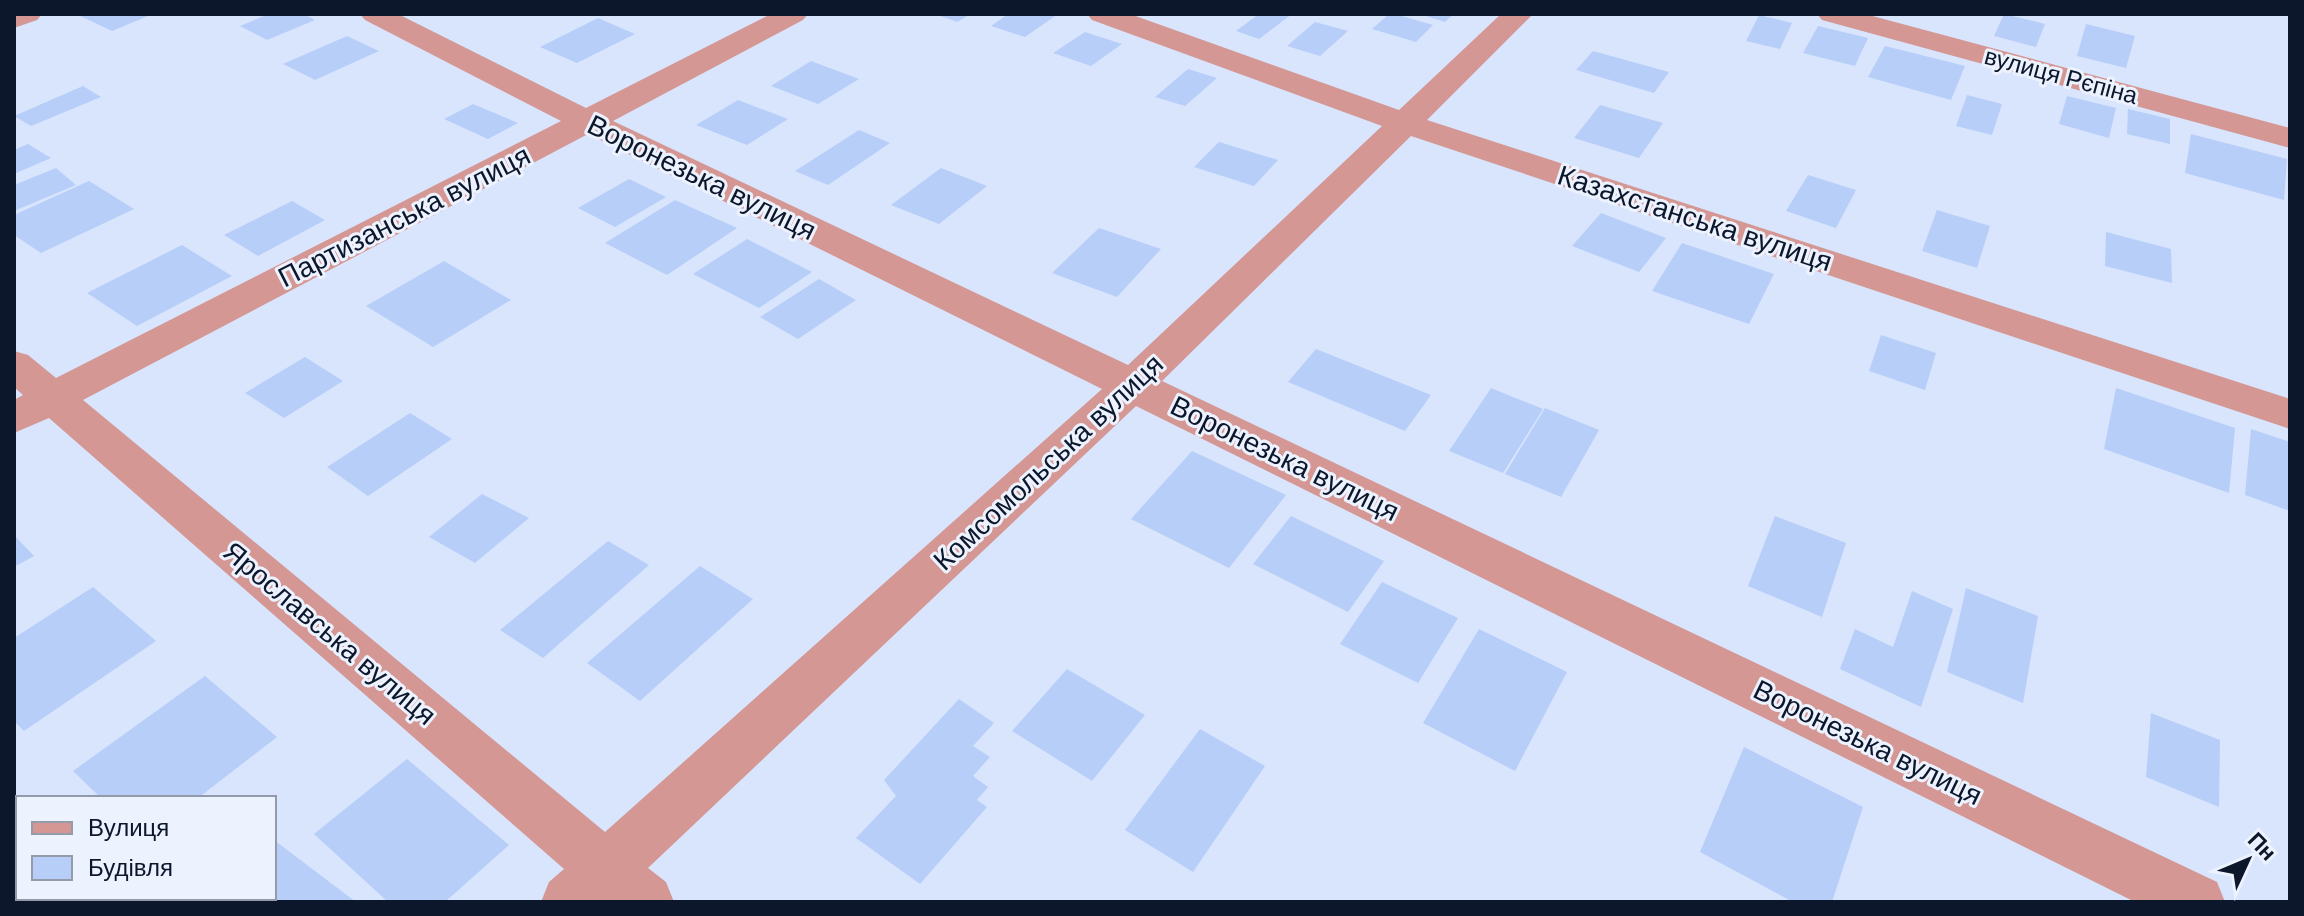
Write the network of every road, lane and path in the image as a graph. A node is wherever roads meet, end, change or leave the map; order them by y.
1 (27, 14) edge
2 (375, 14) edge
3 (793, 14) edge
4 (1102, 14) edge
5 (1518, 14) edge
6 (1832, 14) edge
7 (14, 19) edge
8 (587, 121) junction
9 (1405, 123) junction
10 (2290, 138) edge
11 (14, 365) edge
12 (1134, 384) junction
13 (33, 407) edge
14 (2290, 414) edge
15 (607, 868) junction
16 (570, 902) edge
17 (645, 902) edge
18 (2196, 902) edge

1 - 7 street
2 - 8 street, Воронезька вулиця
3 - 8 street, Партизанська вулиця
4 - 9 street, Казахстанська вулиця
5 - 9 street, Комсомольська вулиця
6 - 10 street, вулиця Рєпіна
8 - 12 street, Воронезька вулиця
8 - 13 street, Партизанська вулиця
9 - 12 street, Комсомольська вулиця
9 - 14 street, Казахстанська вулиця
11 - 13 street, Ярославська вулиця
12 - 15 street, Комсомольська вулиця
12 - 18 street, Воронезька вулиця
13 - 15 street, Ярославська вулиця
15 - 16 street, Комсомольська вулиця
15 - 17 street, Ярославська вулиця

